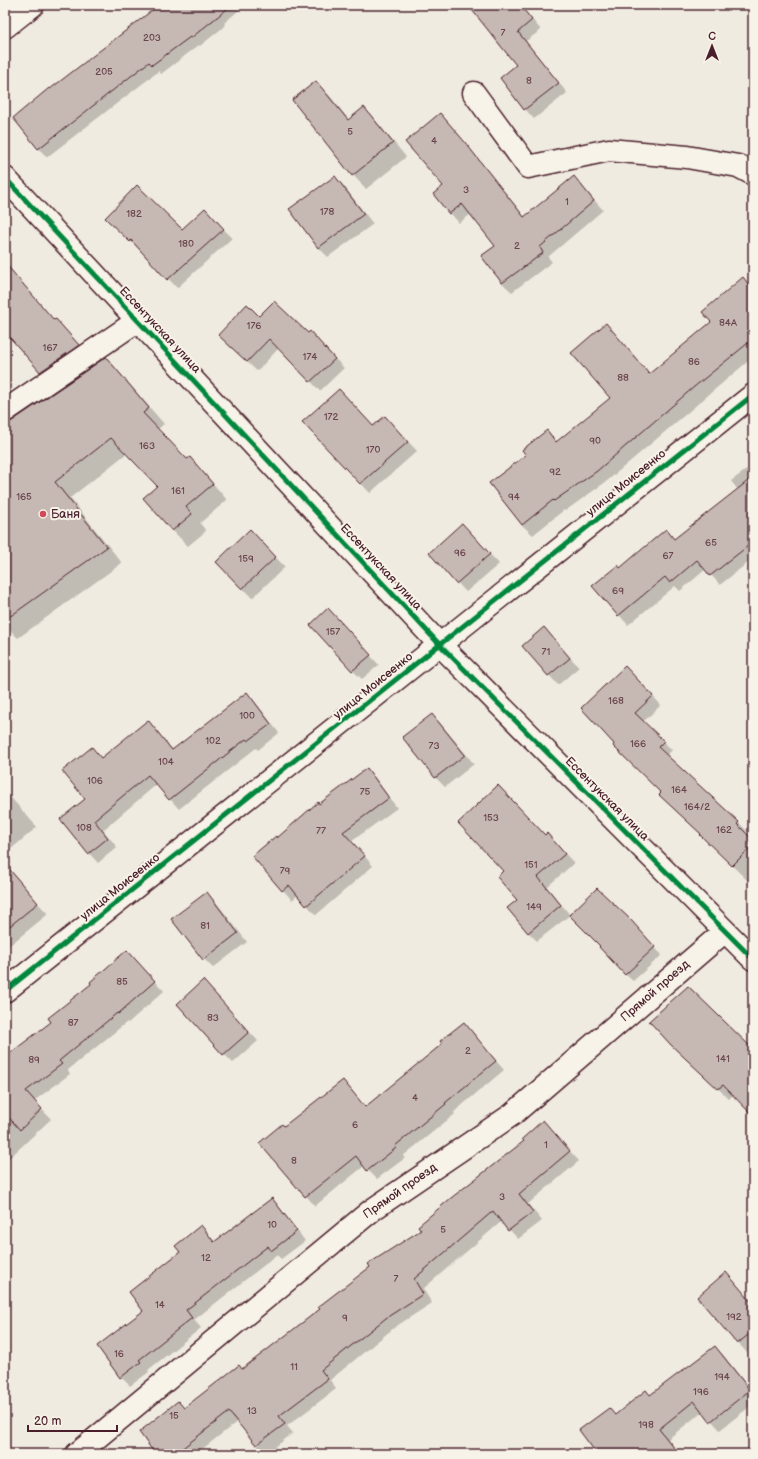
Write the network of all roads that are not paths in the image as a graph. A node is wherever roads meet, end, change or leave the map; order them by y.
1 (33, 5) edge
2 (5, 27) edge
3 (474, 93) dead end
4 (753, 174) edge
5 (5, 178) edge
6 (137, 321) junction
7 (753, 395) edge
8 (5, 411) edge
9 (440, 645) junction
10 (725, 931) junction
11 (753, 959) edge
12 (5, 991) edge
13 (77, 1454) edge

1 - 2 street
3 - 4 street
5 - 6 street, Ессентукская улица
6 - 8 street
6 - 9 street, Ессентукская улица
7 - 9 street, улица Моисеенко
9 - 10 street, Ессентукская улица
9 - 12 street, улица Моисеенко
10 - 11 street, Ессентукская улица
10 - 13 street, Прямой проезд

